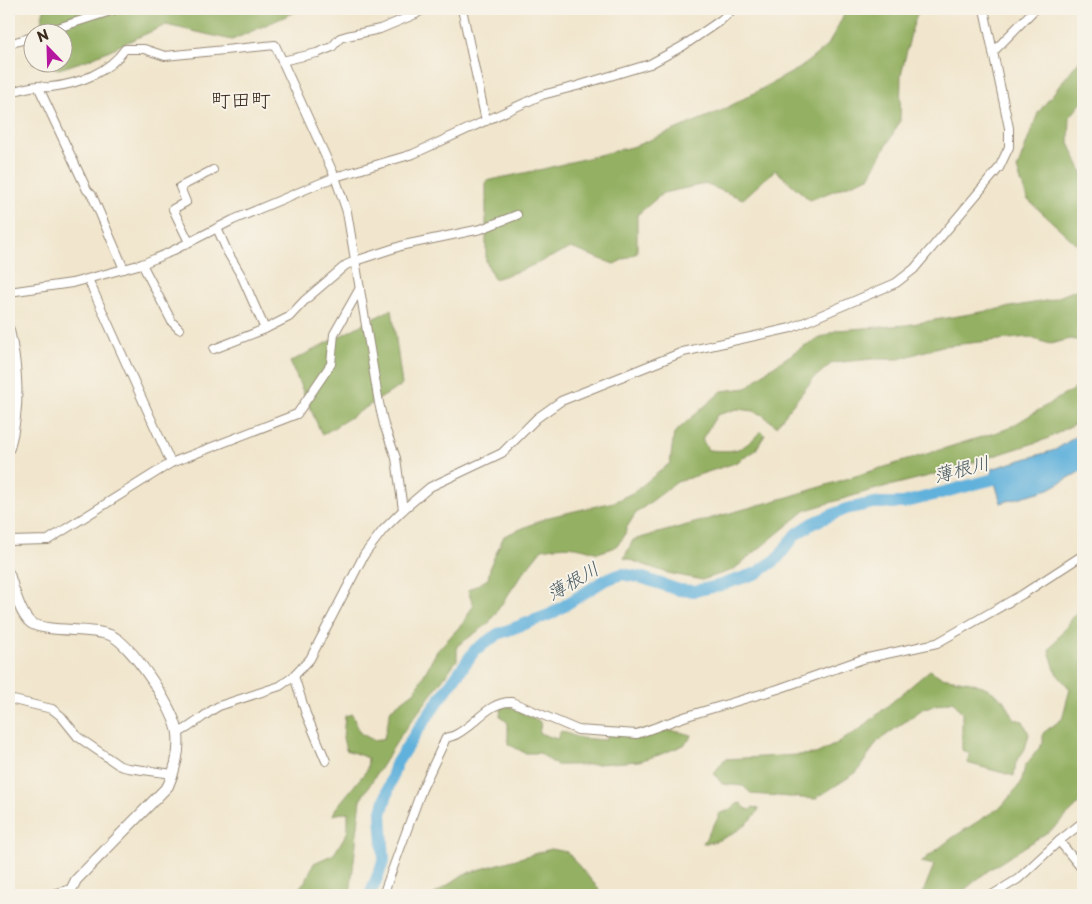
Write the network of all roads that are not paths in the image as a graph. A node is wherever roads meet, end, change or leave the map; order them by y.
1 (116, 9) edge
2 (423, 9) edge
3 (462, 9) edge
4 (733, 9) edge
5 (984, 9) edge
6 (1035, 9) edge
7 (72, 23) edge
8 (22, 40) edge
9 (9, 44) edge
10 (993, 52) junction
11 (282, 61) junction
12 (38, 86) junction
13 (9, 93) edge
14 (486, 121) junction
15 (213, 170) dead end
16 (335, 177) junction
17 (517, 215) dead end
18 (217, 228) junction
19 (189, 242) junction
20 (355, 260) junction
21 (142, 264) junction
22 (124, 269) junction
23 (88, 278) junction
24 (360, 288) junction
25 (9, 292) edge
26 (179, 329) dead end
27 (265, 329) junction
28 (9, 330) edge
29 (214, 349) dead end
30 (9, 448) edge
31 (170, 463) junction
32 (403, 510) junction
33 (9, 541) edge
34 (1083, 555) edge
35 (9, 574) edge
36 (294, 676) junction
37 (9, 699) edge
38 (178, 733) junction
39 (326, 761) dead end
40 (173, 774) junction
41 (1083, 822) edge
42 (1059, 841) junction
43 (1083, 870) edge
44 (71, 893) edge
45 (54, 895) edge
46 (383, 895) edge
47 (992, 895) edge

1 - 7 street
2 - 11 street
3 - 14 street
4 - 14 street
5 - 10 street
6 - 10 street
8 - 9 street
10 - 32 street
11 - 12 street
11 - 16 street
12 - 13 street
12 - 22 street
14 - 16 street
15 - 19 street
16 - 18 street
16 - 20 street
17 - 20 street
18 - 19 street
18 - 27 street
19 - 21 street
20 - 24 street
20 - 27 street
21 - 22 street
21 - 26 street
22 - 23 street
23 - 25 street
23 - 31 street
24 - 31 street
24 - 32 street
27 - 29 street
28 - 30 street
31 - 33 street
32 - 36 street
34 - 46 street
35 - 38 street
36 - 38 street
36 - 39 street
37 - 40 street
38 - 40 street
40 - 44 street
41 - 42 street
42 - 43 street
42 - 47 street
44 - 45 street

